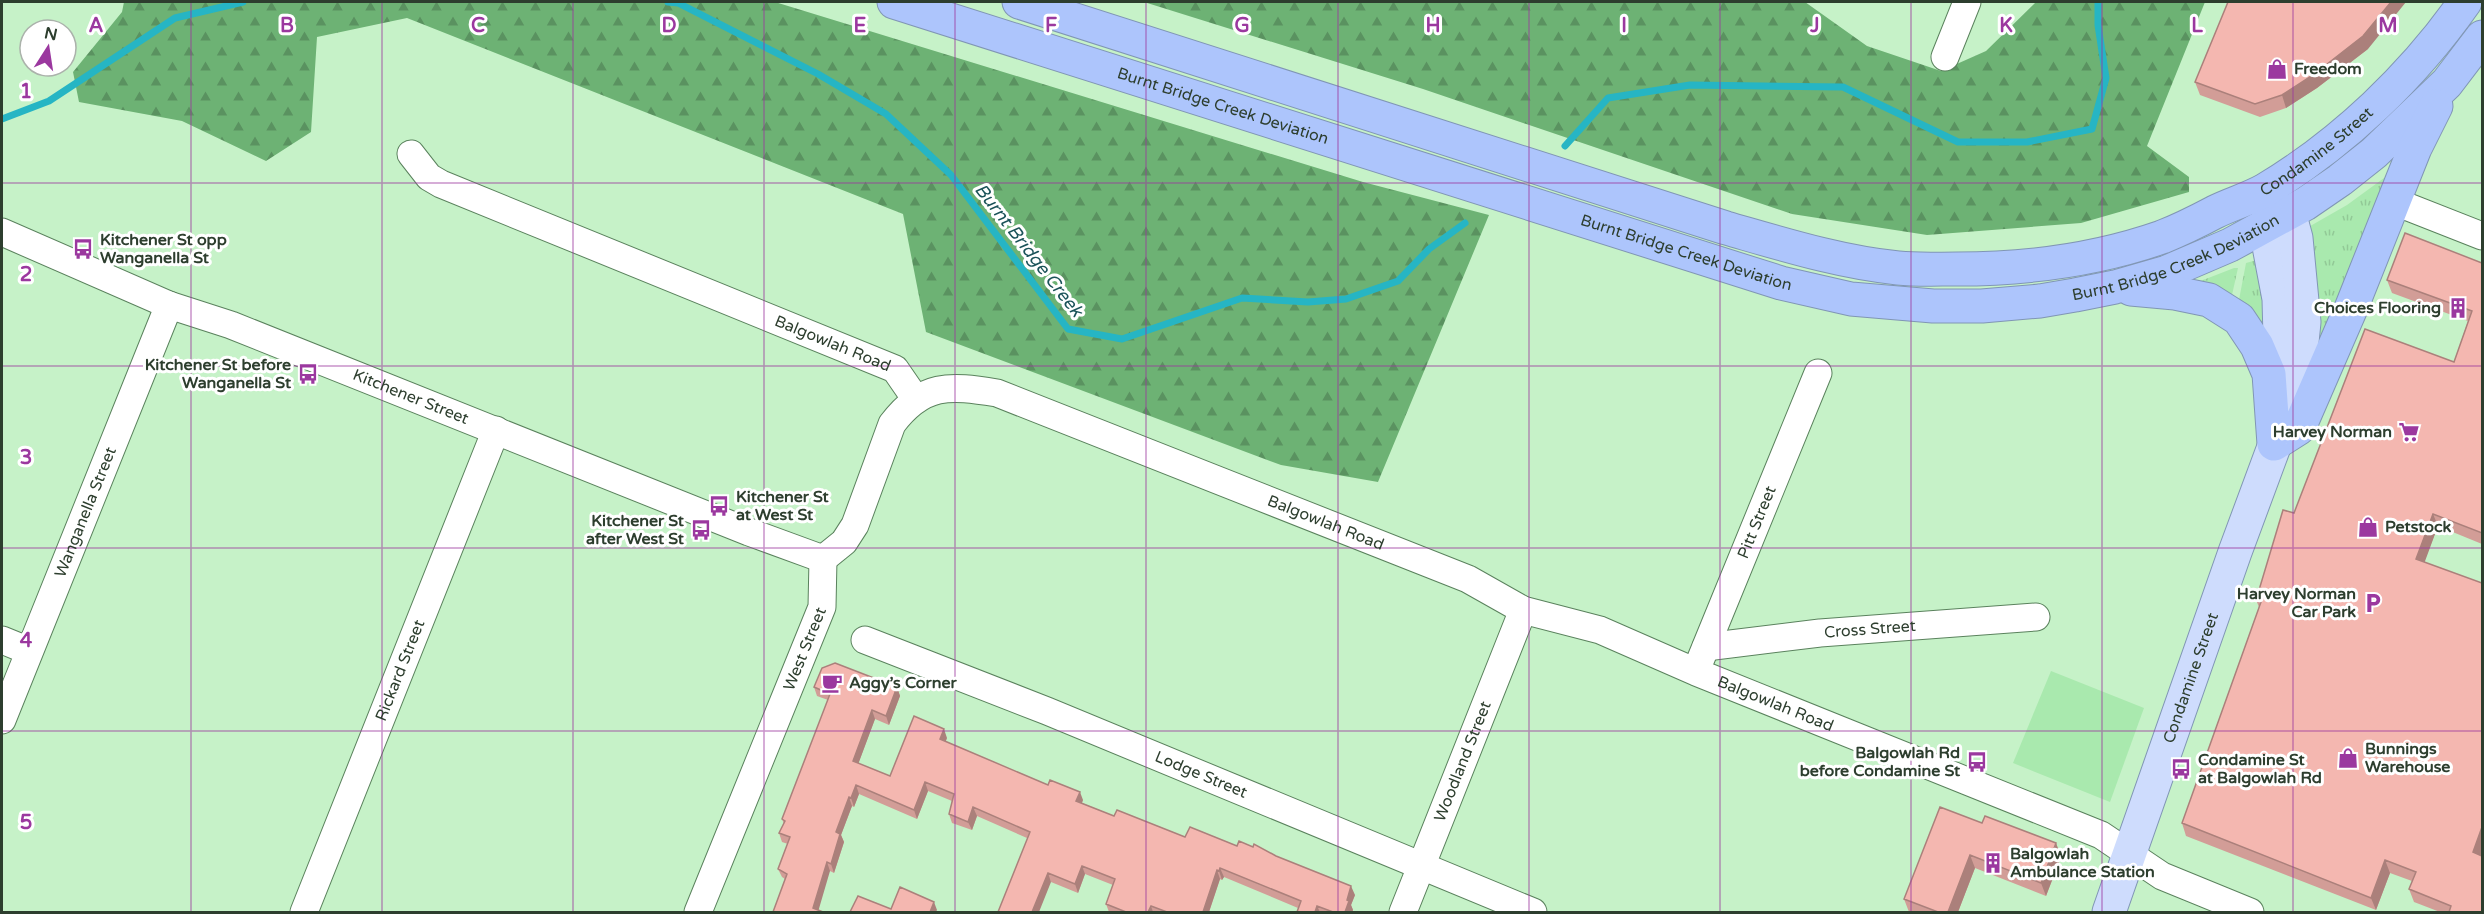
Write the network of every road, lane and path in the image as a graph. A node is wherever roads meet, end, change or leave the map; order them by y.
1 (894, 2) edge
2 (1019, 2) edge
3 (1967, 2) edge
4 (2464, 2) edge
5 (2482, 37) edge
6 (1945, 57) dead end
7 (2447, 83) junction
8 (411, 154) dead end
9 (2263, 191) junction
10 (2393, 201) junction
11 (2277, 219) junction
12 (2, 232) edge
13 (2482, 236) edge
14 (2115, 287) junction
15 (168, 305) junction
16 (1818, 373) dead end
17 (915, 398) junction
18 (496, 430) junction
19 (2274, 444) junction
20 (823, 559) junction
21 (1523, 610) junction
22 (2036, 617) dead end
23 (2, 639) edge
24 (865, 640) dead end
25 (1706, 647) junction
26 (29, 651) junction
27 (1696, 672) junction
28 (2, 720) edge
29 (2130, 855) junction
30 (1421, 867) junction
31 (304, 912) edge
32 (698, 912) edge
33 (1403, 912) edge
34 (1533, 912) edge
35 (2109, 912) edge
36 (2250, 912) edge

1 - 14 highway, Burnt Bridge Creek Deviation
2 - 9 highway, Burnt Bridge Creek Deviation
3 - 6 street
4 - 9 highway, Condamine Street
5 - 7 highway
7 - 10 highway
7 - 11 highway, Burnt Bridge Creek Deviation
8 - 17 street, Balgowlah Road
9 - 11 highway, Condamine Street
10 - 13 street
10 - 19 highway
11 - 14 highway, Burnt Bridge Creek Deviation
11 - 19 main road, Condamine Street
12 - 15 street, Kitchener Street
14 - 19 highway
15 - 18 street, Kitchener Street
15 - 26 street, Wanganella Street
16 - 25 street, Pitt Street
17 - 20 street
17 - 21 street, Balgowlah Road
18 - 20 street, Kitchener Street
18 - 31 street, Rickard Street
19 - 29 main road, Condamine Street
20 - 32 street, West Street
21 - 27 street, Balgowlah Road
21 - 30 street, Woodland Street
22 - 25 street, Cross Street
23 - 26 street
24 - 30 street, Lodge Street
25 - 27 street, Pitt Street
26 - 28 street, Wanganella Street
27 - 29 street, Balgowlah Road
29 - 35 main road, Condamine Street
29 - 36 street, Balgowlah Road
30 - 33 street, Woodland Street
30 - 34 street, Lodge Street

